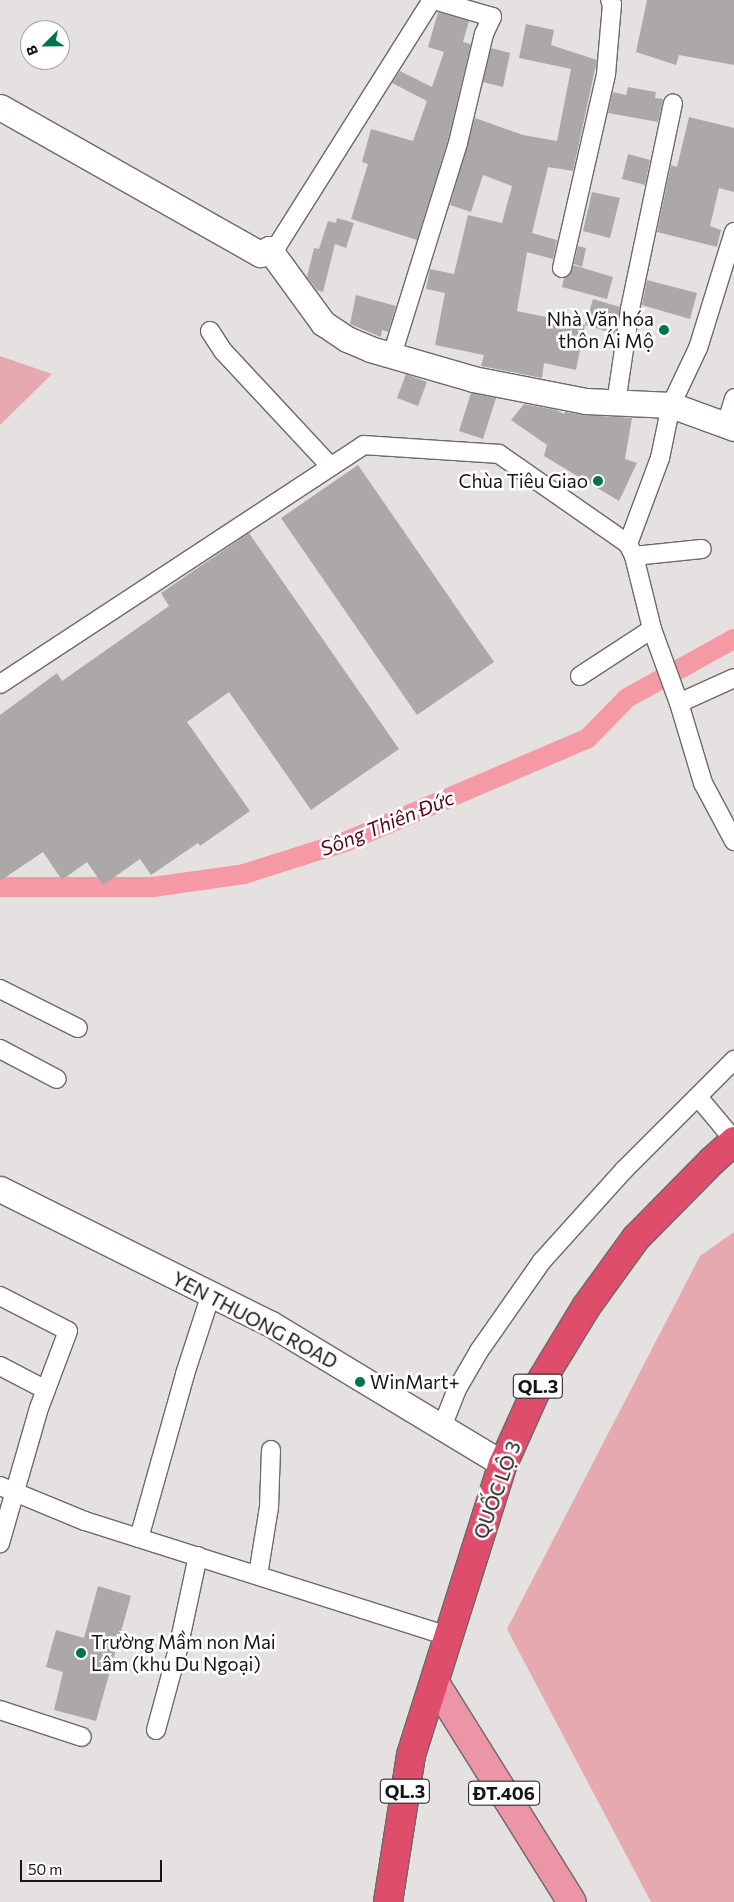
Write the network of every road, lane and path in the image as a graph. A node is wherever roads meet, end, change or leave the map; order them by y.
1 (433, 0) edge
2 (610, 0) edge
3 (673, 103) dead end
4 (0, 107) edge
5 (734, 232) edge
6 (270, 249) junction
7 (562, 268) dead end
8 (210, 331) dead end
9 (392, 355) junction
10 (734, 398) edge
11 (616, 402) junction
12 (671, 405) junction
13 (730, 426) edge
14 (331, 467) junction
15 (702, 549) dead end
16 (631, 550) junction
17 (653, 632) junction
18 (580, 676) dead end
19 (734, 678) edge
20 (0, 684) edge
21 (679, 702) junction
22 (734, 841) edge
23 (0, 989) edge
24 (78, 1028) dead end
25 (0, 1049) edge
26 (734, 1060) edge
27 (57, 1079) dead end
28 (698, 1096) junction
29 (734, 1141) edge
30 (0, 1189) edge
31 (211, 1294) junction
32 (0, 1296) edge
33 (0, 1366) edge
34 (46, 1390) junction
35 (442, 1427) junction
36 (271, 1450) dead end
37 (503, 1464) junction
38 (8, 1489) edge
39 (139, 1538) junction
40 (0, 1543) edge
41 (198, 1556) junction
42 (258, 1575) junction
43 (448, 1636) junction
44 (435, 1683) junction
45 (0, 1710) edge
46 (156, 1730) dead end
47 (82, 1737) dead end
48 (388, 1902) edge
49 (572, 1902) edge

1 - 6 street
1 - 9 street
2 - 7 street
3 - 11 street
4 - 6 street
5 - 12 street
6 - 9 street
8 - 14 street
9 - 11 street
10 - 13 street
11 - 12 street
12 - 13 street
12 - 16 street
14 - 16 street
14 - 20 street
15 - 16 street
16 - 17 street
17 - 18 street
17 - 21 street
19 - 21 street
21 - 22 street
23 - 24 street
25 - 27 street
26 - 28 street
28 - 29 street
28 - 35 street
29 - 37 highway, QUỐC LỘ 3 / QL.3
30 - 31 street, YEN THUONG ROAD
31 - 35 street, YEN THUONG ROAD
31 - 39 street
32 - 34 street
33 - 34 street
34 - 38 street
35 - 37 street, YEN THUONG ROAD
36 - 42 street
37 - 43 highway, QUỐC LỘ 3 / QL.3
38 - 39 street
38 - 40 street
39 - 41 street
41 - 42 street
41 - 46 street
42 - 43 street
43 - 44 highway, QUỐC LỘ 3 / QL.3
44 - 48 highway, QUỐC LỘ 3 / QL.3
44 - 49 main road, ĐT.406
45 - 47 street

